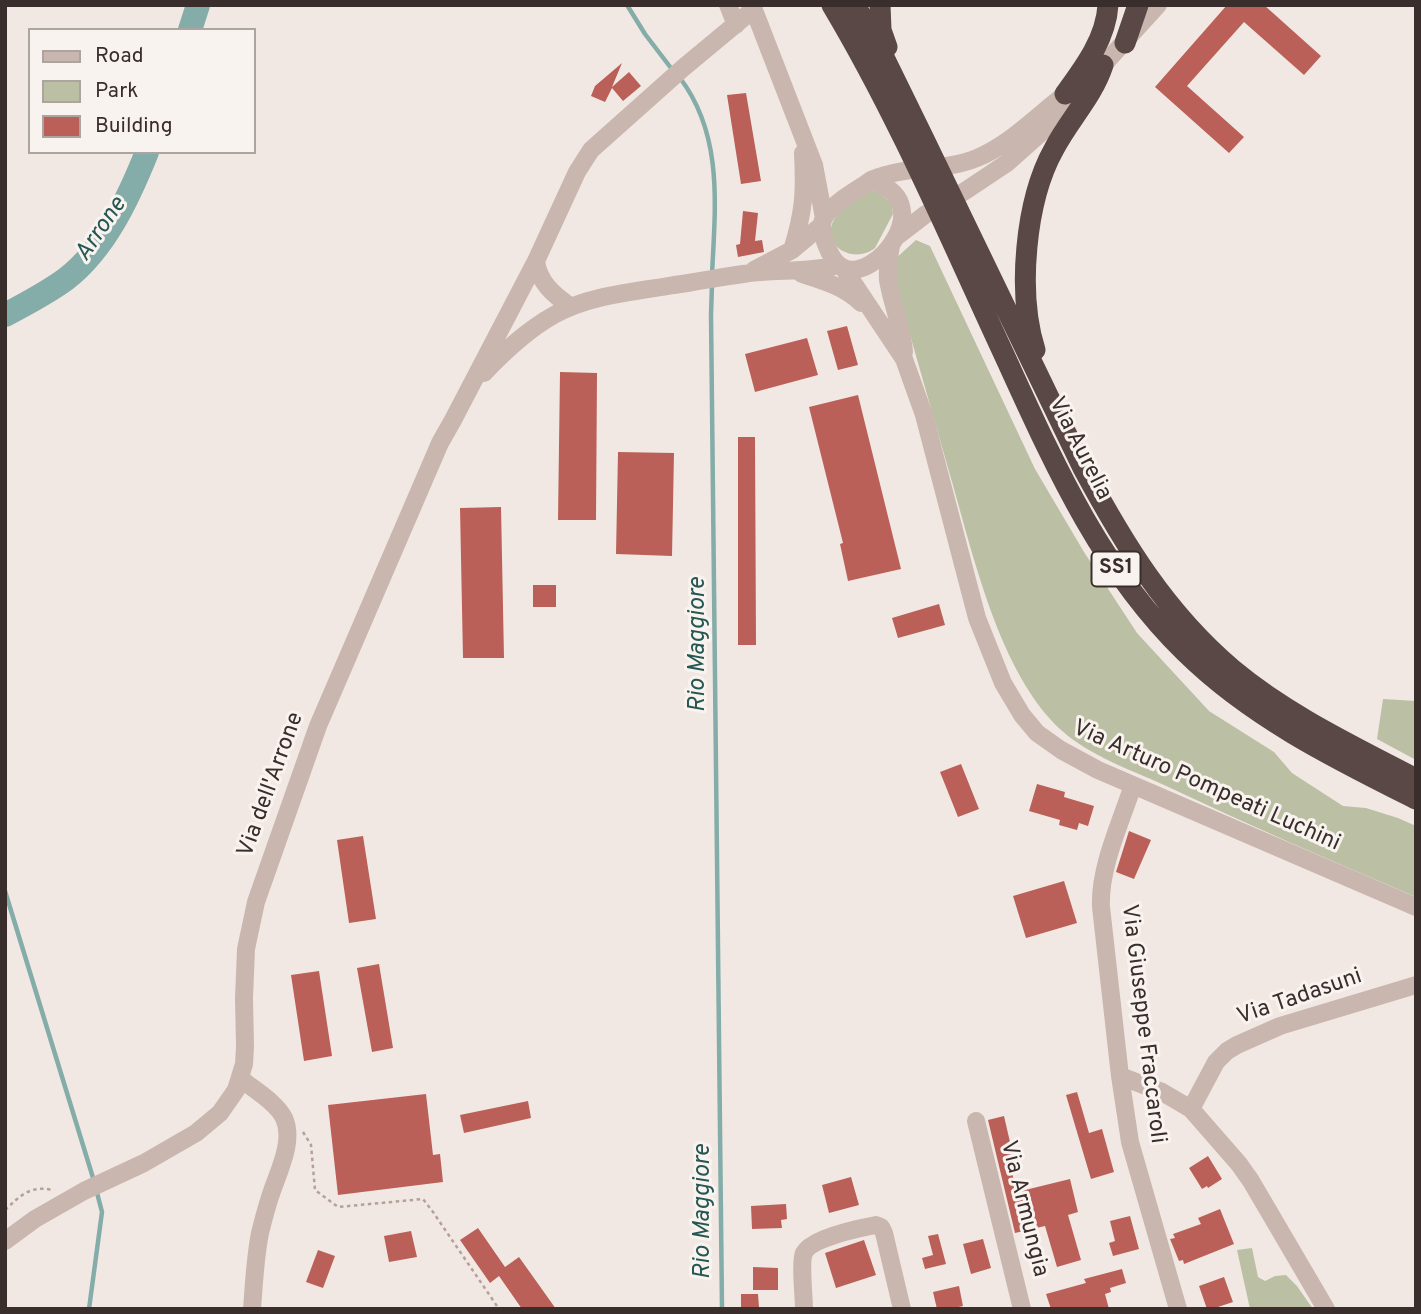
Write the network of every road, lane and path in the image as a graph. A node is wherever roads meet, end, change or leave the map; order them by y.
1 (728, 5) edge
2 (832, 5) edge
3 (855, 5) edge
4 (880, 5) edge
5 (1108, 5) edge
6 (1138, 5) edge
7 (1158, 5) edge
8 (753, 7) edge
9 (736, 24) junction
10 (1125, 43) junction
11 (1103, 65) junction
12 (1073, 90) junction
13 (914, 118) junction
14 (801, 135) junction
15 (917, 146) junction
16 (870, 181) junction
17 (823, 222) junction
18 (953, 222) junction
19 (894, 242) junction
20 (792, 250) junction
21 (536, 261) junction
22 (842, 267) junction
23 (796, 272) junction
24 (741, 274) junction
25 (571, 307) junction
26 (882, 323) junction
27 (904, 359) junction
28 (453, 420) junction
29 (1067, 436) junction
30 (1416, 779) edge
31 (1133, 785) junction
32 (1416, 799) edge
33 (1416, 907) edge
34 (1416, 985) edge
35 (1120, 1076) junction
36 (240, 1078) junction
37 (1191, 1109) junction
38 (976, 1121) dead end
39 (287, 1129) junction
40 (65, 1201) junction
41 (5, 1210) edge
42 (5, 1241) edge
43 (252, 1309) edge
44 (499, 1309) edge
45 (804, 1309) edge
46 (902, 1309) edge
47 (1022, 1309) edge
48 (1178, 1309) edge
49 (1326, 1309) edge

1 - 9 street
2 - 15 highway, Via Aurelia / SS1
3 - 13 highway, Via Aurelia / SS1
4 - 13 highway
5 - 12 highway
6 - 10 highway
7 - 10 street
8 - 9 street, Via dell'Arrone
8 - 14 street
9 - 21 street, Via dell'Arrone
10 - 11 street
11 - 12 street
11 - 29 highway
12 - 16 street
12 - 19 street
13 - 15 highway, Via Aurelia / SS1
14 - 17 street
14 - 20 street
15 - 18 highway, Via Aurelia / SS1
16 - 17 street
16 - 19 street
17 - 20 street
17 - 22 street
18 - 29 highway, Via Aurelia / SS1
18 - 32 highway, Via Aurelia / SS1
19 - 22 street
19 - 27 street, Via Arturo Pompeati Luchini
20 - 24 street
21 - 25 street
21 - 28 street, Via dell'Arrone
22 - 23 street
22 - 26 street, Via Arturo Pompeati Luchini
23 - 24 street
23 - 26 street, Via Arturo Pompeati Luchini
24 - 25 street
25 - 28 street
26 - 27 street, Via Arturo Pompeati Luchini
27 - 31 street, Via Arturo Pompeati Luchini
28 - 36 street, Via dell'Arrone
29 - 30 highway, Via Aurelia / SS1
31 - 33 street, Via Arturo Pompeati Luchini
31 - 35 street, Via Giuseppe Fraccaroli
34 - 37 street, Via Tadasuni
35 - 37 street
35 - 48 street, Via Giuseppe Fraccaroli
36 - 39 street
36 - 40 street, Via dell'Arrone
37 - 49 street
38 - 47 street, Via Armungia
39 - 43 street
39 - 44 path
40 - 41 path
40 - 42 street, Via dell'Arrone
45 - 46 street

